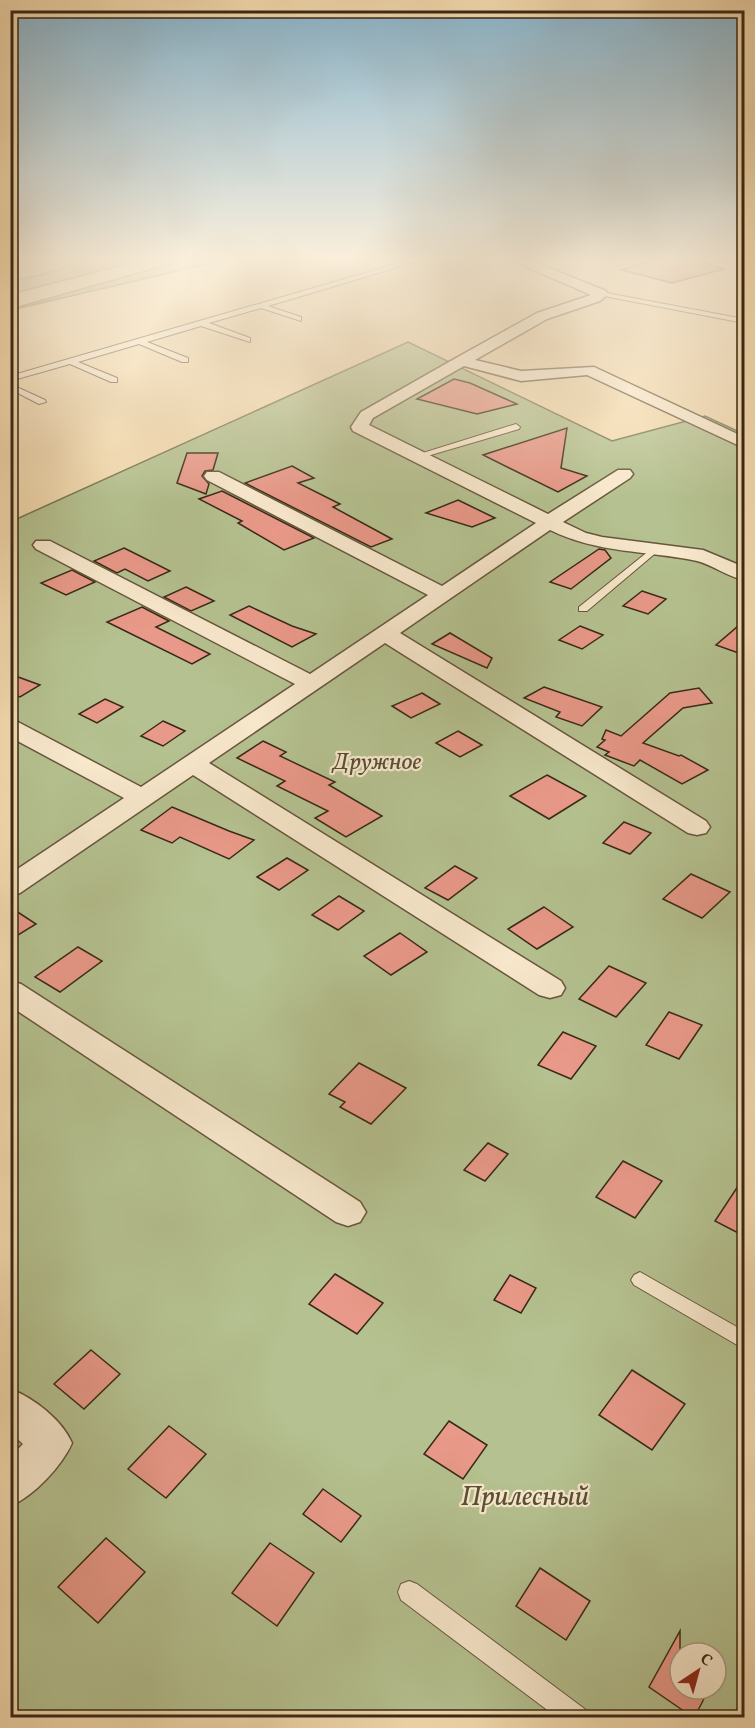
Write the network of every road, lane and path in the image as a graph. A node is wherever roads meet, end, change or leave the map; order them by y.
1 (151, 338) edge
2 (241, 338) edge
3 (503, 338) edge
4 (247, 340) dead end
5 (139, 341) junction
6 (185, 360) dead end
7 (70, 361) junction
8 (461, 361) junction
9 (10, 379) edge
10 (114, 381) dead end
11 (10, 386) edge
12 (42, 402) dead end
13 (516, 427) dead end
14 (744, 443) edge
15 (414, 457) junction
16 (624, 474) dead end
17 (213, 476) dead end
18 (548, 523) junction
19 (43, 544) dead end
20 (655, 549) junction
21 (744, 574) edge
22 (444, 596) junction
23 (583, 609) dead end
24 (386, 634) junction
25 (310, 683) junction
26 (10, 727) edge
27 (193, 764) junction
28 (142, 798) junction
29 (697, 827) dead end
30 (10, 887) edge
31 (550, 988) dead end
32 (10, 991) edge
33 (348, 1212) dead end
34 (640, 1280) dead end
35 (744, 1341) edge
36 (10, 1407) edge
37 (10, 1486) edge
38 (409, 1592) dead end
39 (578, 1718) edge

1 - 5 lane
2 - 4 lane
3 - 8 street
5 - 6 lane
5 - 7 lane
7 - 9 lane
7 - 10 lane
8 - 14 street
8 - 15 street
11 - 12 lane
13 - 15 lane
15 - 18 street
16 - 18 street
17 - 22 street
18 - 20 street
18 - 22 street
19 - 25 street
20 - 21 street
20 - 23 lane
22 - 24 street
24 - 25 street
24 - 29 street
25 - 27 street
26 - 28 street
27 - 28 street
27 - 31 street
28 - 30 street
32 - 33 street
34 - 35 lane
36 - 37 street
38 - 39 lane

